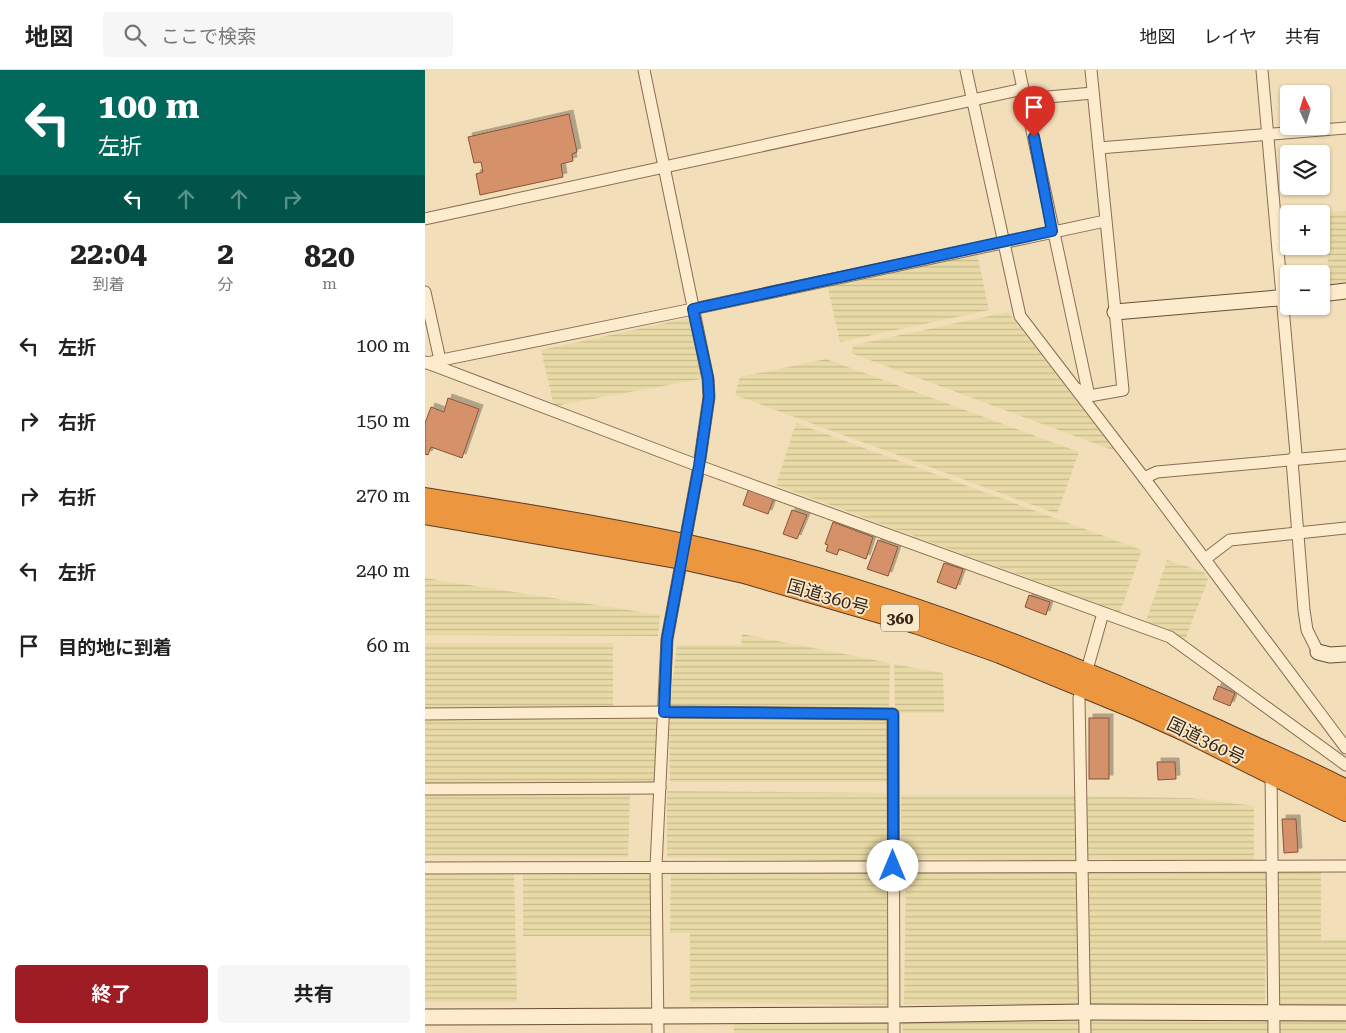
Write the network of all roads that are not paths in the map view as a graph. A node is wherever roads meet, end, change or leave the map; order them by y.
1 (644, 70) edge
2 (966, 70) edge
3 (1019, 70) edge
4 (1091, 70) edge
5 (1262, 70) edge
6 (1093, 93) junction
7 (1024, 94) junction
8 (972, 100) junction
9 (1346, 128) edge
10 (1268, 135) junction
11 (1099, 148) junction
12 (664, 167) junction
13 (425, 219) edge
14 (1105, 221) junction
15 (1052, 231) junction
16 (1005, 242) junction
17 (1282, 265) edge
18 (1346, 291) edge
19 (425, 292) edge
20 (1330, 293) edge
21 (1280, 298) edge
22 (693, 309) junction
23 (1115, 312) junction
24 (1287, 315) edge
25 (440, 360) junction
26 (426, 362) edge
27 (1073, 387) junction
28 (1089, 396) junction
29 (1346, 455) edge
30 (1292, 460) junction
31 (699, 466) junction
32 (1144, 478) junction
33 (425, 498) edge
34 (425, 514) edge
35 (1346, 528) edge
36 (1298, 534) junction
37 (683, 551) junction
38 (1205, 559) junction
39 (1103, 613) junction
40 (1318, 652) joint
41 (1346, 654) edge
42 (1083, 679) junction
43 (664, 712) junction
44 (425, 714) edge
45 (1346, 748) edge
46 (1271, 764) junction
47 (1346, 765) edge
48 (660, 788) junction
49 (425, 789) edge
50 (1346, 790) edge
51 (1341, 803) edge
52 (656, 866) junction
53 (893, 866) junction
54 (1083, 866) junction
55 (1346, 866) edge
56 (1272, 867) junction
57 (425, 868) edge
58 (1274, 1011) junction
59 (1085, 1012) junction
60 (1346, 1013) edge
61 (894, 1015) junction
62 (658, 1016) junction
63 (425, 1017) edge
64 (658, 1033) edge
65 (894, 1033) edge
66 (1085, 1033) edge
67 (1274, 1033) edge

1 - 12 street
2 - 8 street
3 - 7 street
4 - 6 street
5 - 10 street
6 - 7 street
6 - 11 street
7 - 8 street
7 - 15 street
8 - 12 street
8 - 16 street
9 - 10 street
10 - 11 street
10 - 17 street
11 - 14 street
12 - 13 street
12 - 22 street
14 - 15 street
14 - 23 street
15 - 16 street
15 - 28 street
16 - 22 street
16 - 27 street
18 - 20 street
19 - 25 street
21 - 23 street
22 - 25 street
22 - 31 street
23 - 28 street
24 - 30 street
25 - 26 street
26 - 31 street
27 - 28 street
27 - 32 street
29 - 30 street
30 - 32 street
30 - 36 street
31 - 37 street
31 - 39 street
32 - 38 street
33 - 37 highway, 国道360号 / 360
34 - 37 highway, 国道360号 / 360
35 - 36 street
36 - 38 street
36 - 40 street
37 - 42 highway, 国道360号 / 360
37 - 43 street
38 - 45 street
39 - 42 street
39 - 47 street
40 - 41 street
42 - 46 highway, 国道360号 / 360
42 - 54 street
43 - 44 street
43 - 48 street
43 - 53 street
46 - 50 highway, 国道360号 / 360
46 - 51 highway, 国道360号 / 360
46 - 56 street
48 - 49 street
48 - 52 street
52 - 53 street
52 - 57 street
52 - 62 street
53 - 54 street
53 - 61 street
54 - 56 street
54 - 59 street
55 - 56 street
56 - 58 street
58 - 59 street
58 - 60 street
58 - 67 street
59 - 61 street
59 - 66 street
61 - 62 street
61 - 65 street
62 - 63 street
62 - 64 street

